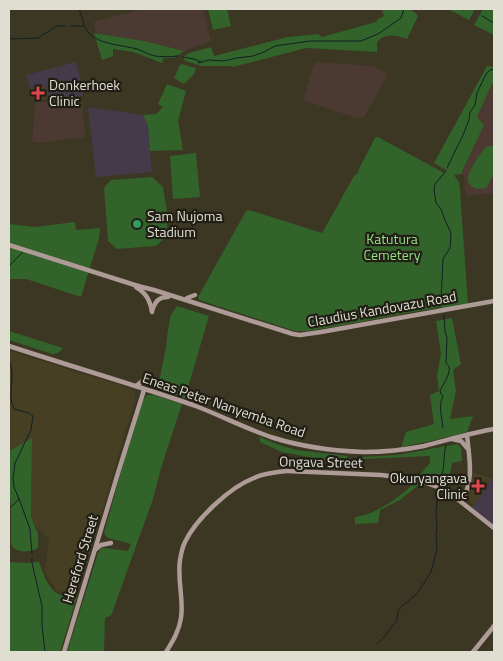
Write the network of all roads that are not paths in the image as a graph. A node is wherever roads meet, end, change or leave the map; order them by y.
1 (9, 245) edge
2 (130, 283) junction
3 (138, 286) junction
4 (168, 297) junction
5 (183, 298) junction
6 (494, 301) edge
7 (201, 304) junction
8 (218, 310) junction
9 (9, 346) edge
10 (145, 380) dead end
11 (136, 386) junction
12 (144, 390) junction
13 (494, 429) edge
14 (480, 432) junction
15 (467, 435) junction
16 (449, 439) junction
17 (468, 450) junction
18 (461, 502) junction
19 (494, 528) edge
20 (100, 533) junction
21 (93, 555) junction
22 (494, 626) edge
23 (64, 652) edge
24 (166, 652) edge
25 (473, 652) edge

1 - 2 street, Claudius Kandovazu Road
2 - 3 street, Claudius Kandovazu Road
2 - 4 street
3 - 4 street, Claudius Kandovazu Road
3 - 5 street, Claudius Kandovazu Road
4 - 8 street, Claudius Kandovazu Road
5 - 7 street, Claudius Kandovazu Road
5 - 7 street
6 - 8 street, Claudius Kandovazu Road
7 - 8 street, Claudius Kandovazu Road
9 - 11 street, Eneas Peter Nanyemba Road
10 - 11 street
11 - 12 street, Eneas Peter Nanyemba Road
12 - 16 street, Eneas Peter Nanyemba Road
12 - 20 street, Hereford Street
13 - 14 street, Eneas Peter Nanyemba Road
14 - 15 street, Eneas Peter Nanyemba Road
14 - 17 street
15 - 16 street, Eneas Peter Nanyemba Road
15 - 17 street
16 - 17 street
17 - 18 street
18 - 19 street, Ongava Street
18 - 24 street, Ongava Street
20 - 21 street, Hereford Street
20 - 21 street
21 - 23 street, Hereford Street
22 - 25 street

